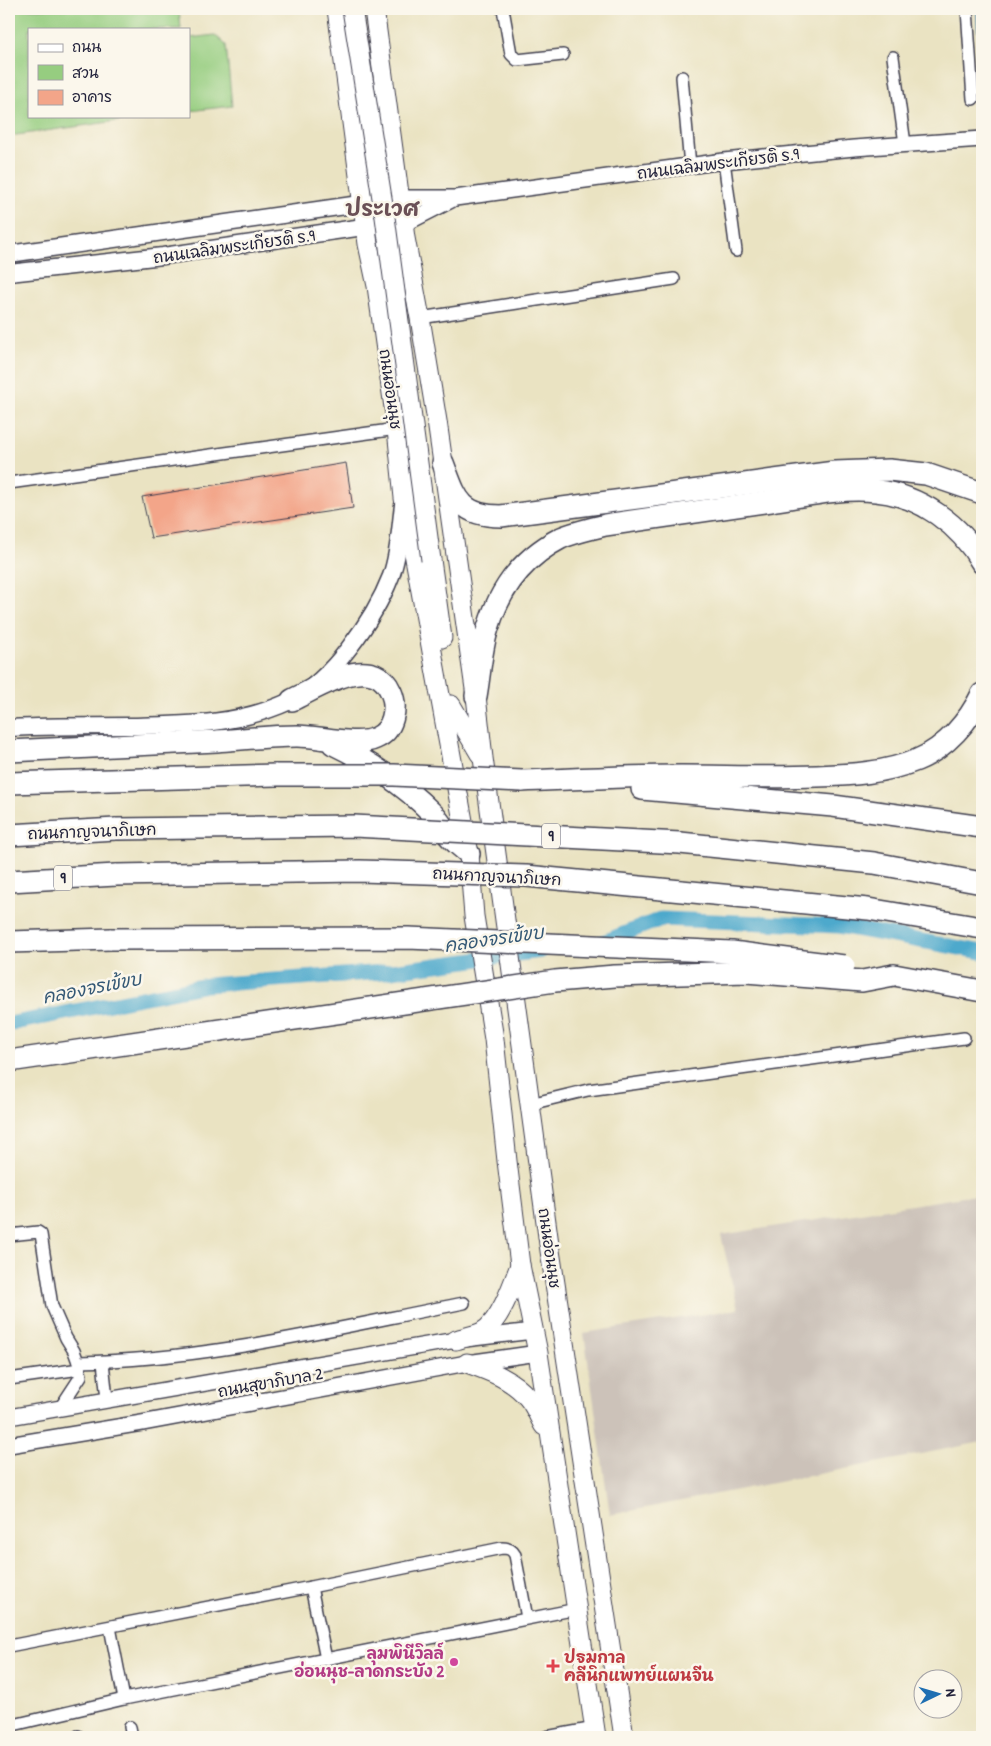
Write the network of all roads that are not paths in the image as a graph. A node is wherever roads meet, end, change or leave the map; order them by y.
1 (337, 9) edge
2 (352, 9) edge
3 (374, 9) edge
4 (503, 9) edge
5 (967, 9) edge
6 (563, 55) dead end
7 (893, 57) dead end
8 (682, 76) dead end
9 (973, 99) dead end
10 (391, 135) junction
11 (982, 139) edge
12 (354, 140) junction
13 (905, 144) junction
14 (724, 161) junction
15 (690, 166) junction
16 (400, 198) junction
17 (455, 198) junction
18 (363, 204) junction
19 (403, 222) junction
20 (366, 227) junction
21 (736, 251) dead end
22 (9, 254) edge
23 (9, 273) edge
24 (674, 279) dead end
25 (414, 283) junction
26 (377, 286) junction
27 (420, 318) junction
28 (397, 429) junction
29 (443, 462) junction
30 (9, 483) edge
31 (982, 493) edge
32 (404, 498) junction
33 (982, 563) edge
34 (982, 694) edge
35 (476, 696) junction
36 (292, 700) junction
37 (451, 705) junction
38 (9, 728) edge
39 (319, 737) junction
40 (9, 751) edge
41 (483, 758) junction
42 (453, 767) junction
43 (522, 781) junction
44 (9, 783) edge
45 (982, 828) edge
46 (9, 835) edge
47 (469, 854) junction
48 (9, 881) edge
49 (982, 883) edge
50 (982, 928) edge
51 (9, 942) edge
52 (894, 975) junction
53 (982, 991) edge
54 (964, 1038) dead end
55 (9, 1061) edge
56 (530, 1104) junction
57 (9, 1236) edge
58 (520, 1265) junction
59 (464, 1302) dead end
60 (562, 1325) junction
61 (534, 1331) junction
62 (456, 1340) junction
63 (565, 1347) junction
64 (538, 1353) junction
65 (103, 1362) junction
66 (467, 1363) junction
67 (79, 1366) junction
68 (9, 1380) edge
69 (107, 1399) junction
70 (60, 1408) junction
71 (9, 1417) edge
72 (550, 1438) junction
73 (9, 1445) edge
74 (311, 1588) junction
75 (577, 1609) junction
76 (527, 1618) junction
77 (110, 1627) junction
78 (9, 1646) edge
79 (326, 1659) junction
80 (124, 1699) junction
81 (9, 1726) edge
82 (596, 1733) edge
83 (546, 1737) edge
84 (624, 1737) edge

1 - 12 main road, ถนนอ่อนนุช
2 - 37 main road, ถนนอ่อนนุช, bridge
3 - 10 main road, ถนนอ่อนนุช
4 - 6 street
5 - 9 street
7 - 13 street
8 - 15 street
10 - 12 main road
10 - 16 main road, ถนนอ่อนนุช
11 - 13 street, ถนนเฉลิมพระเกียรติ ร.9
12 - 18 main road, ถนนอ่อนนุช
13 - 14 street, ถนนเฉลิมพระเกียรติ ร.9
14 - 15 street, ถนนเฉลิมพระเกียรติ ร.9
14 - 21 street
15 - 17 street, ถนนเฉลิมพระเกียรติ ร.9
16 - 17 street, ถนนเฉลิมพระเกียรติ ร.9
16 - 18 main road, ถนนเฉลิมพระเกียรติ ร.9
16 - 19 main road, ถนนอ่อนนุช
17 - 19 street, ถนนเฉลิมพระเกียรติ ร.9
18 - 20 main road, ถนนอ่อนนุช
18 - 22 main road, ถนนเฉลิมพระเกียรติ ร.9
19 - 20 main road, ถนนเฉลิมพระเกียรติ ร.9
19 - 25 main road, ถนนอ่อนนุช
20 - 23 main road, ถนนเฉลิมพระเกียรติ ร.9
20 - 26 main road, ถนนอ่อนนุช
24 - 27 street
25 - 26 main road
25 - 27 main road, ถนนอ่อนนุช
26 - 28 main road, ถนนอ่อนนุช
27 - 29 main road, ถนนอ่อนนุช
28 - 30 street
28 - 32 main road, ถนนอ่อนนุช
29 - 31 highway
29 - 35 main road, ถนนอ่อนนุช
32 - 36 main road
32 - 42 main road, ถนนอ่อนนุช
33 - 35 highway
34 - 43 highway
35 - 41 main road, ถนนอ่อนนุช
36 - 38 main road
36 - 39 highway
37 - 41 main road, ถนนอ่อนนุช
37 - 42 main road, ถนนอ่อนนุช
39 - 40 highway
39 - 47 highway
41 - 56 main road, ถนนอ่อนนุช, bridge
42 - 47 main road, ถนนอ่อนนุช
43 - 44 highway, bridge
43 - 45 highway
46 - 49 highway, ถนนกาญจนาภิเษก / 9, bridge
47 - 58 main road, ถนนอ่อนนุช, bridge
48 - 50 highway, ถนนกาญจนาภิเษก / 9, bridge
51 - 52 highway, bridge
52 - 53 highway
52 - 55 highway, bridge
54 - 56 street
56 - 60 main road, ถนนอ่อนนุช
57 - 67 street
58 - 61 main road, ถนนอ่อนนุช
58 - 62 main road
59 - 65 street
60 - 61 main road
60 - 63 main road, ถนนอ่อนนุช
61 - 62 street, ถนนสุขาภิบาล 2
61 - 64 main road, ถนนอ่อนนุช
62 - 69 street, ถนนสุขาภิบาล 2
63 - 64 main road
63 - 84 main road, ถนนอ่อนนุช
64 - 66 street, ถนนสุขาภิบาล 2
64 - 72 main road, ถนนอ่อนนุช
65 - 67 street
65 - 69 street
66 - 72 main road
66 - 73 street, ถนนสุขาภิบาล 2
67 - 68 street
67 - 70 street
69 - 70 street, ถนนสุขาภิบาล 2
70 - 71 street, ถนนสุขาภิบาล 2
72 - 75 main road, ถนนอ่อนนุช
74 - 76 street
74 - 77 street
74 - 79 street
75 - 76 street
75 - 82 main road, ถนนอ่อนนุช
76 - 79 street
77 - 78 street
77 - 80 street
79 - 80 street
80 - 81 street
82 - 83 street

